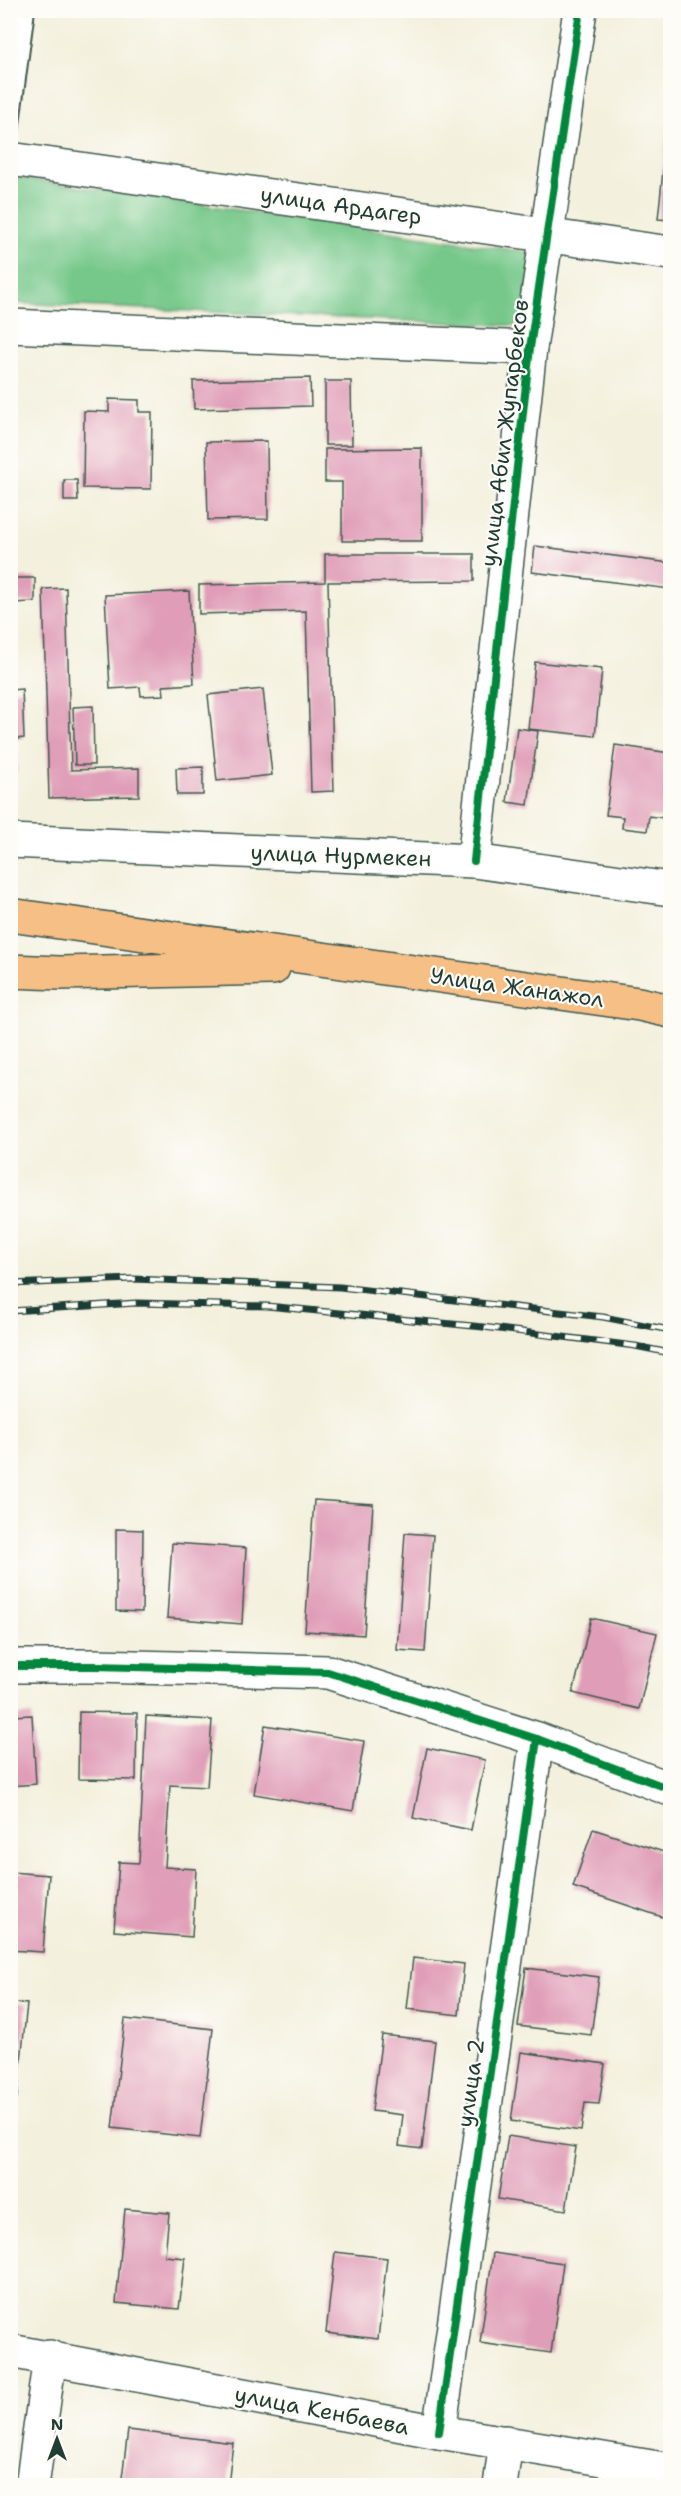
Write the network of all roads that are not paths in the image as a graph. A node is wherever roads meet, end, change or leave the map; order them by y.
1 (26, 10) edge
2 (580, 10) edge
3 (10, 131) edge
4 (10, 159) edge
5 (546, 234) junction
6 (670, 253) edge
7 (10, 326) edge
8 (530, 348) junction
9 (10, 841) edge
10 (474, 861) junction
11 (670, 889) edge
12 (10, 915) edge
13 (364, 966) junction
14 (10, 971) edge
15 (670, 1011) edge
16 (10, 1666) edge
17 (537, 1739) junction
18 (670, 1789) edge
19 (10, 2351) edge
20 (50, 2357) junction
21 (439, 2432) junction
22 (506, 2442) junction
23 (670, 2470) edge
24 (32, 2486) edge
25 (500, 2486) edge

1 - 3 lane
2 - 5 street, улица Абил Жупарбеков
4 - 5 street, улица Ардагер
5 - 6 street, улица Ардагер
5 - 8 street, улица Абил Жупарбеков
7 - 8 street
8 - 10 street, улица Абил Жупарбеков
9 - 10 street, улица Нурмекен
10 - 11 street, улица Нурмекен
12 - 13 main road
13 - 14 main road
13 - 15 main road, Улица Жанажол
16 - 17 street
17 - 18 street
17 - 21 street, улица 2
19 - 20 street, улица Кенбаева
20 - 21 street, улица Кенбаева
20 - 24 street
21 - 22 street, улица Кенбаева
22 - 23 street, улица Кенбаева
22 - 25 street

